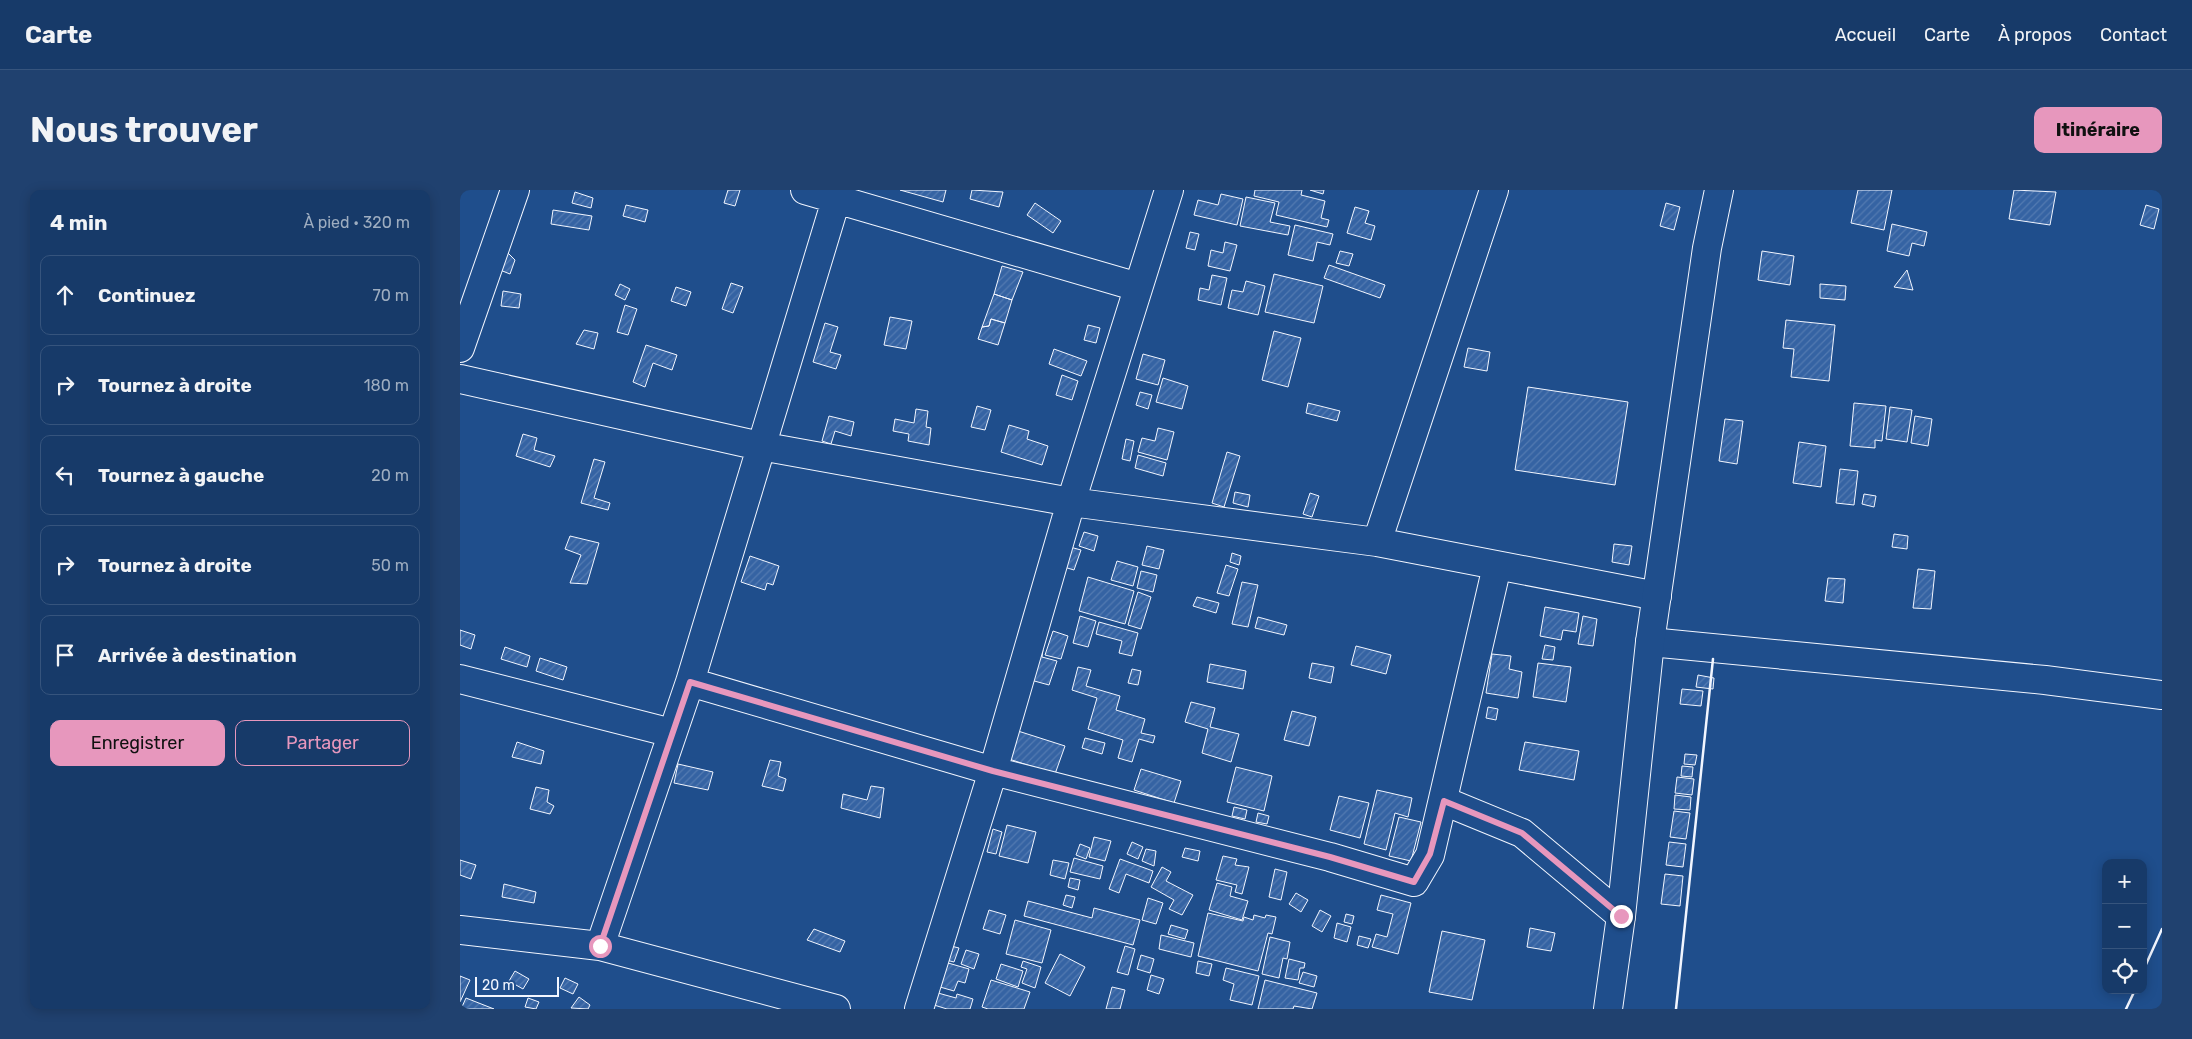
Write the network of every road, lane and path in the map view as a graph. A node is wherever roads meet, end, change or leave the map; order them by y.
1 (515, 190) edge
2 (805, 190) edge
3 (1169, 190) edge
4 (1494, 190) edge
5 (1719, 190) edge
6 (838, 195) edge
7 (1138, 287) junction
8 (460, 348) edge
9 (460, 378) edge
10 (760, 446) junction
11 (1071, 502) junction
12 (1377, 542) junction
13 (1497, 566) junction
14 (1657, 596) junction
15 (1650, 642) junction
16 (460, 679) edge
17 (690, 682) junction
18 (2162, 695) edge
19 (672, 733) junction
20 (993, 771) junction
21 (1444, 801) junction
22 (1621, 916) junction
23 (460, 930) edge
24 (600, 946) junction
25 (836, 1009) edge
26 (919, 1009) edge
27 (1608, 1009) edge

1 - 8 main road
2 - 6 main road
3 - 7 main road
4 - 12 main road
5 - 14 main road
6 - 7 main road
6 - 10 main road
7 - 11 main road
9 - 10 main road
10 - 11 main road
10 - 17 main road
11 - 12 main road
11 - 20 main road
12 - 13 main road
13 - 14 main road
13 - 21 main road
14 - 15 main road
15 - 18 main road
15 - 22 main road
16 - 19 main road
17 - 19 main road
17 - 20 main road
19 - 24 main road
20 - 21 main road
20 - 26 main road
21 - 22 main road
22 - 27 main road
23 - 24 main road
24 - 25 main road

